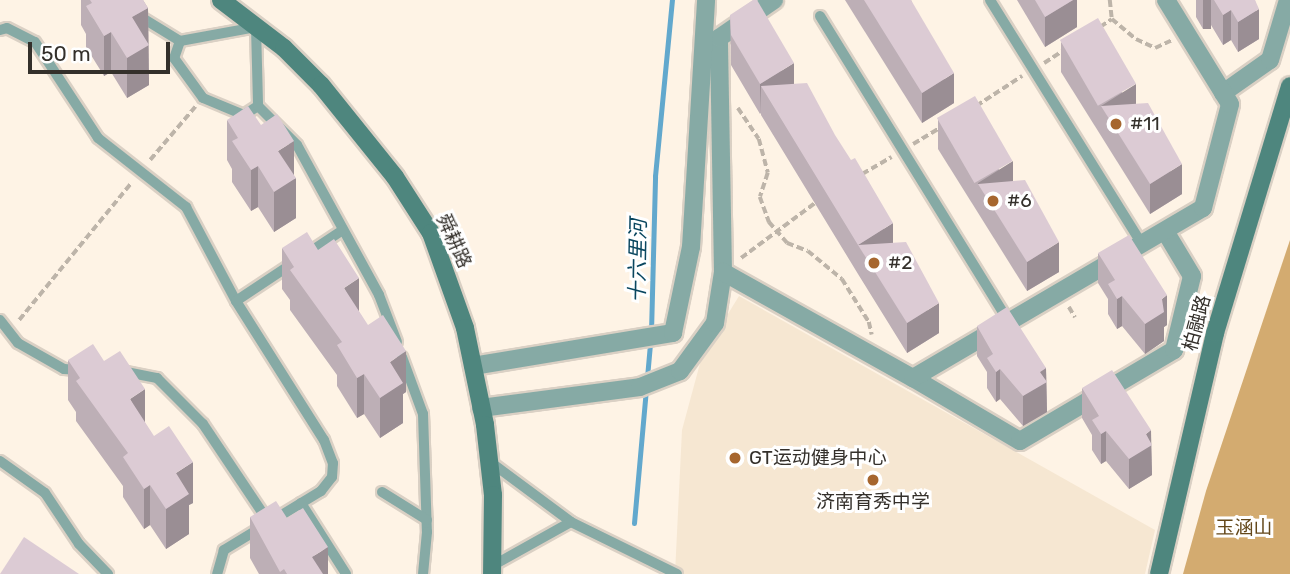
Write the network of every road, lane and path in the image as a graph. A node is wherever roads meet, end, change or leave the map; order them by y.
1 (113, 0) edge
2 (221, 0) edge
3 (706, 0) edge
4 (774, 0) edge
5 (990, 0) edge
6 (1110, 0) edge
7 (1166, 0) edge
8 (1287, 0) edge
9 (820, 16) dead end
10 (1112, 19) junction
11 (256, 27) junction
12 (0, 30) edge
13 (1186, 33) junction
14 (1090, 34) edge
15 (180, 41) junction
16 (1067, 48) edge
17 (1033, 69) junction
18 (1290, 86) edge
19 (1223, 93) junction
20 (990, 97) dead end
21 (203, 98) junction
22 (734, 100) dead end
23 (258, 106) junction
24 (141, 172) junction
25 (798, 214) dead end
26 (343, 230) junction
27 (775, 230) junction
28 (1165, 231) junction
29 (1142, 244) junction
30 (723, 272) junction
31 (236, 301) junction
32 (0, 320) edge
33 (1009, 322) junction
34 (9, 332) junction
35 (876, 357) junction
36 (473, 366) junction
37 (91, 370) edge
38 (105, 371) edge
39 (913, 378) junction
40 (481, 408) junction
41 (489, 460) junction
42 (0, 461) edge
43 (382, 492) dead end
44 (301, 503) junction
45 (426, 520) junction
46 (269, 522) junction
47 (571, 522) junction
48 (492, 570) edge
49 (108, 574) edge
50 (217, 574) edge
51 (346, 574) edge
52 (423, 574) edge
53 (677, 574) edge
54 (1159, 574) edge

1 - 15 lane
2 - 11 street, 舜耕路
3 - 36 street
4 - 30 street
5 - 17 lane
6 - 10 path
7 - 13 street
8 - 19 street
9 - 33 lane
10 - 13 path
10 - 14 path
11 - 15 lane
11 - 23 lane
11 - 36 street, 舜耕路
12 - 24 lane
13 - 19 street
15 - 21 lane
16 - 17 path
17 - 20 path
17 - 29 lane
18 - 54 street, 柏融路
19 - 28 street
21 - 23 lane
21 - 24 path
22 - 27 path
23 - 26 lane
24 - 31 lane
24 - 34 path
25 - 27 path
26 - 31 lane
26 - 45 lane
27 - 30 path
27 - 35 path
28 - 29 street
28 - 39 street
29 - 33 street
30 - 35 street
30 - 40 street
31 - 44 lane
32 - 34 lane
33 - 39 street
34 - 37 lane
35 - 39 street
36 - 40 street, 舜耕路
38 - 46 lane
40 - 41 street, 舜耕路
41 - 47 lane
41 - 48 street, 舜耕路
42 - 49 lane
43 - 45 lane
44 - 46 lane
44 - 51 lane
45 - 52 lane
46 - 50 lane
47 - 48 lane
47 - 53 lane

